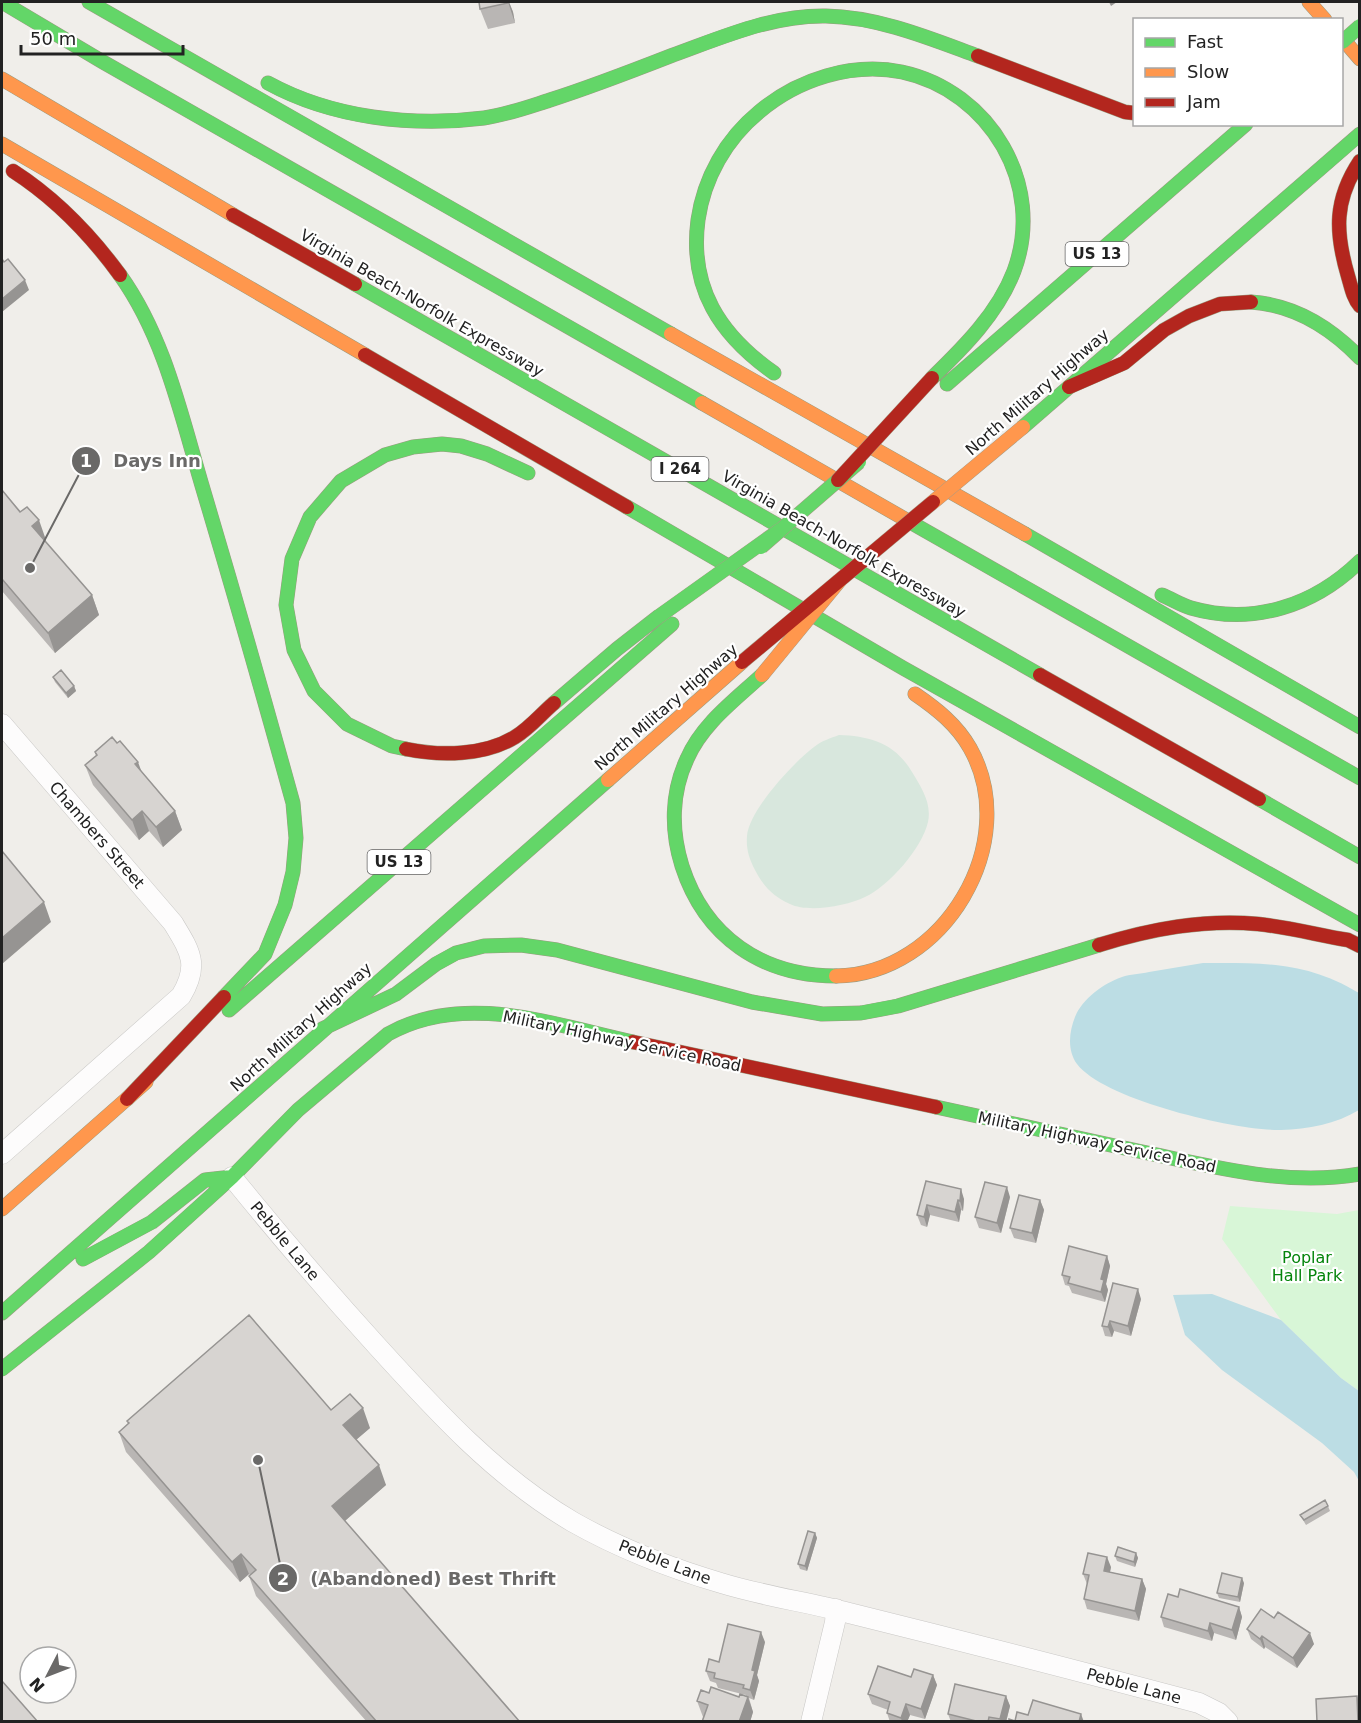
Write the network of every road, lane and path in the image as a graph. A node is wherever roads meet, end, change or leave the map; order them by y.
1 (2, 2) edge
2 (89, 2) edge
3 (1309, 2) edge
4 (102, 9) junction
5 (1323, 18) edge
6 (1359, 20) edge
7 (1359, 26) edge
8 (1343, 32) edge
9 (1343, 38) edge
10 (1343, 42) edge
11 (208, 54) dead end
12 (1359, 59) edge
13 (260, 79) dead end
14 (2, 80) edge
15 (1133, 113) edge
16 (1244, 126) edge
17 (1359, 134) edge
18 (2, 144) edge
19 (1359, 161) edge
20 (2, 164) edge
21 (1359, 306) edge
22 (1359, 358) edge
23 (783, 378) dead end
24 (1069, 387) junction
25 (809, 397) dead end
26 (920, 476) junction
27 (542, 480) dead end
28 (838, 480) junction
29 (583, 498) dead end
30 (780, 530) junction
31 (679, 538) junction
32 (1038, 542) junction
33 (1359, 561) edge
34 (840, 580) junction
35 (773, 591) junction
36 (878, 669) dead end
37 (907, 689) dead end
38 (2, 724) edge
39 (1359, 728) edge
40 (1359, 778) edge
41 (1359, 857) edge
42 (1359, 925) edge
43 (1359, 946) edge
44 (322, 1029) junction
45 (127, 1099) junction
46 (2, 1154) edge
47 (1359, 1174) edge
48 (232, 1177) junction
49 (2, 1209) edge
50 (30, 1289) junction
51 (2, 1313) edge
52 (2, 1369) edge
53 (836, 1609) junction
54 (812, 1722) edge
55 (1228, 1722) edge

1 - 40 main road
2 - 4 main road
3 - 5 main road
4 - 11 main road
4 - 26 main road
6 - 8 main road
7 - 9 main road, bridge
10 - 12 main road
13 - 15 main road
14 - 41 main road, Virginia Beach-Norfolk Expressway / I 264
16 - 28 main road, US 13, bridge
17 - 24 main road, North Military Highway
18 - 31 main road
19 - 21 main road
20 - 45 main road
22 - 24 main road
23 - 28 main road, bridge
24 - 34 main road, North Military Highway, bridge
25 - 26 main road
26 - 32 main road
27 - 30 main road, bridge
28 - 30 main road, US 13, bridge
29 - 31 main road
30 - 45 main road, US 13, bridge
31 - 35 main road
32 - 33 main road
32 - 39 main road
34 - 37 main road, bridge
34 - 44 main road, North Military Highway, bridge
35 - 36 main road
35 - 42 main road
38 - 46 street, Chambers Street
43 - 44 main road
44 - 50 main road, North Military Highway
45 - 49 main road, US 13
47 - 48 main road, Military Highway Service Road
48 - 50 main road
48 - 52 main road, Military Highway Service Road
48 - 53 street, Pebble Lane
50 - 51 main road, North Military Highway
53 - 54 street
53 - 55 street, Pebble Lane

